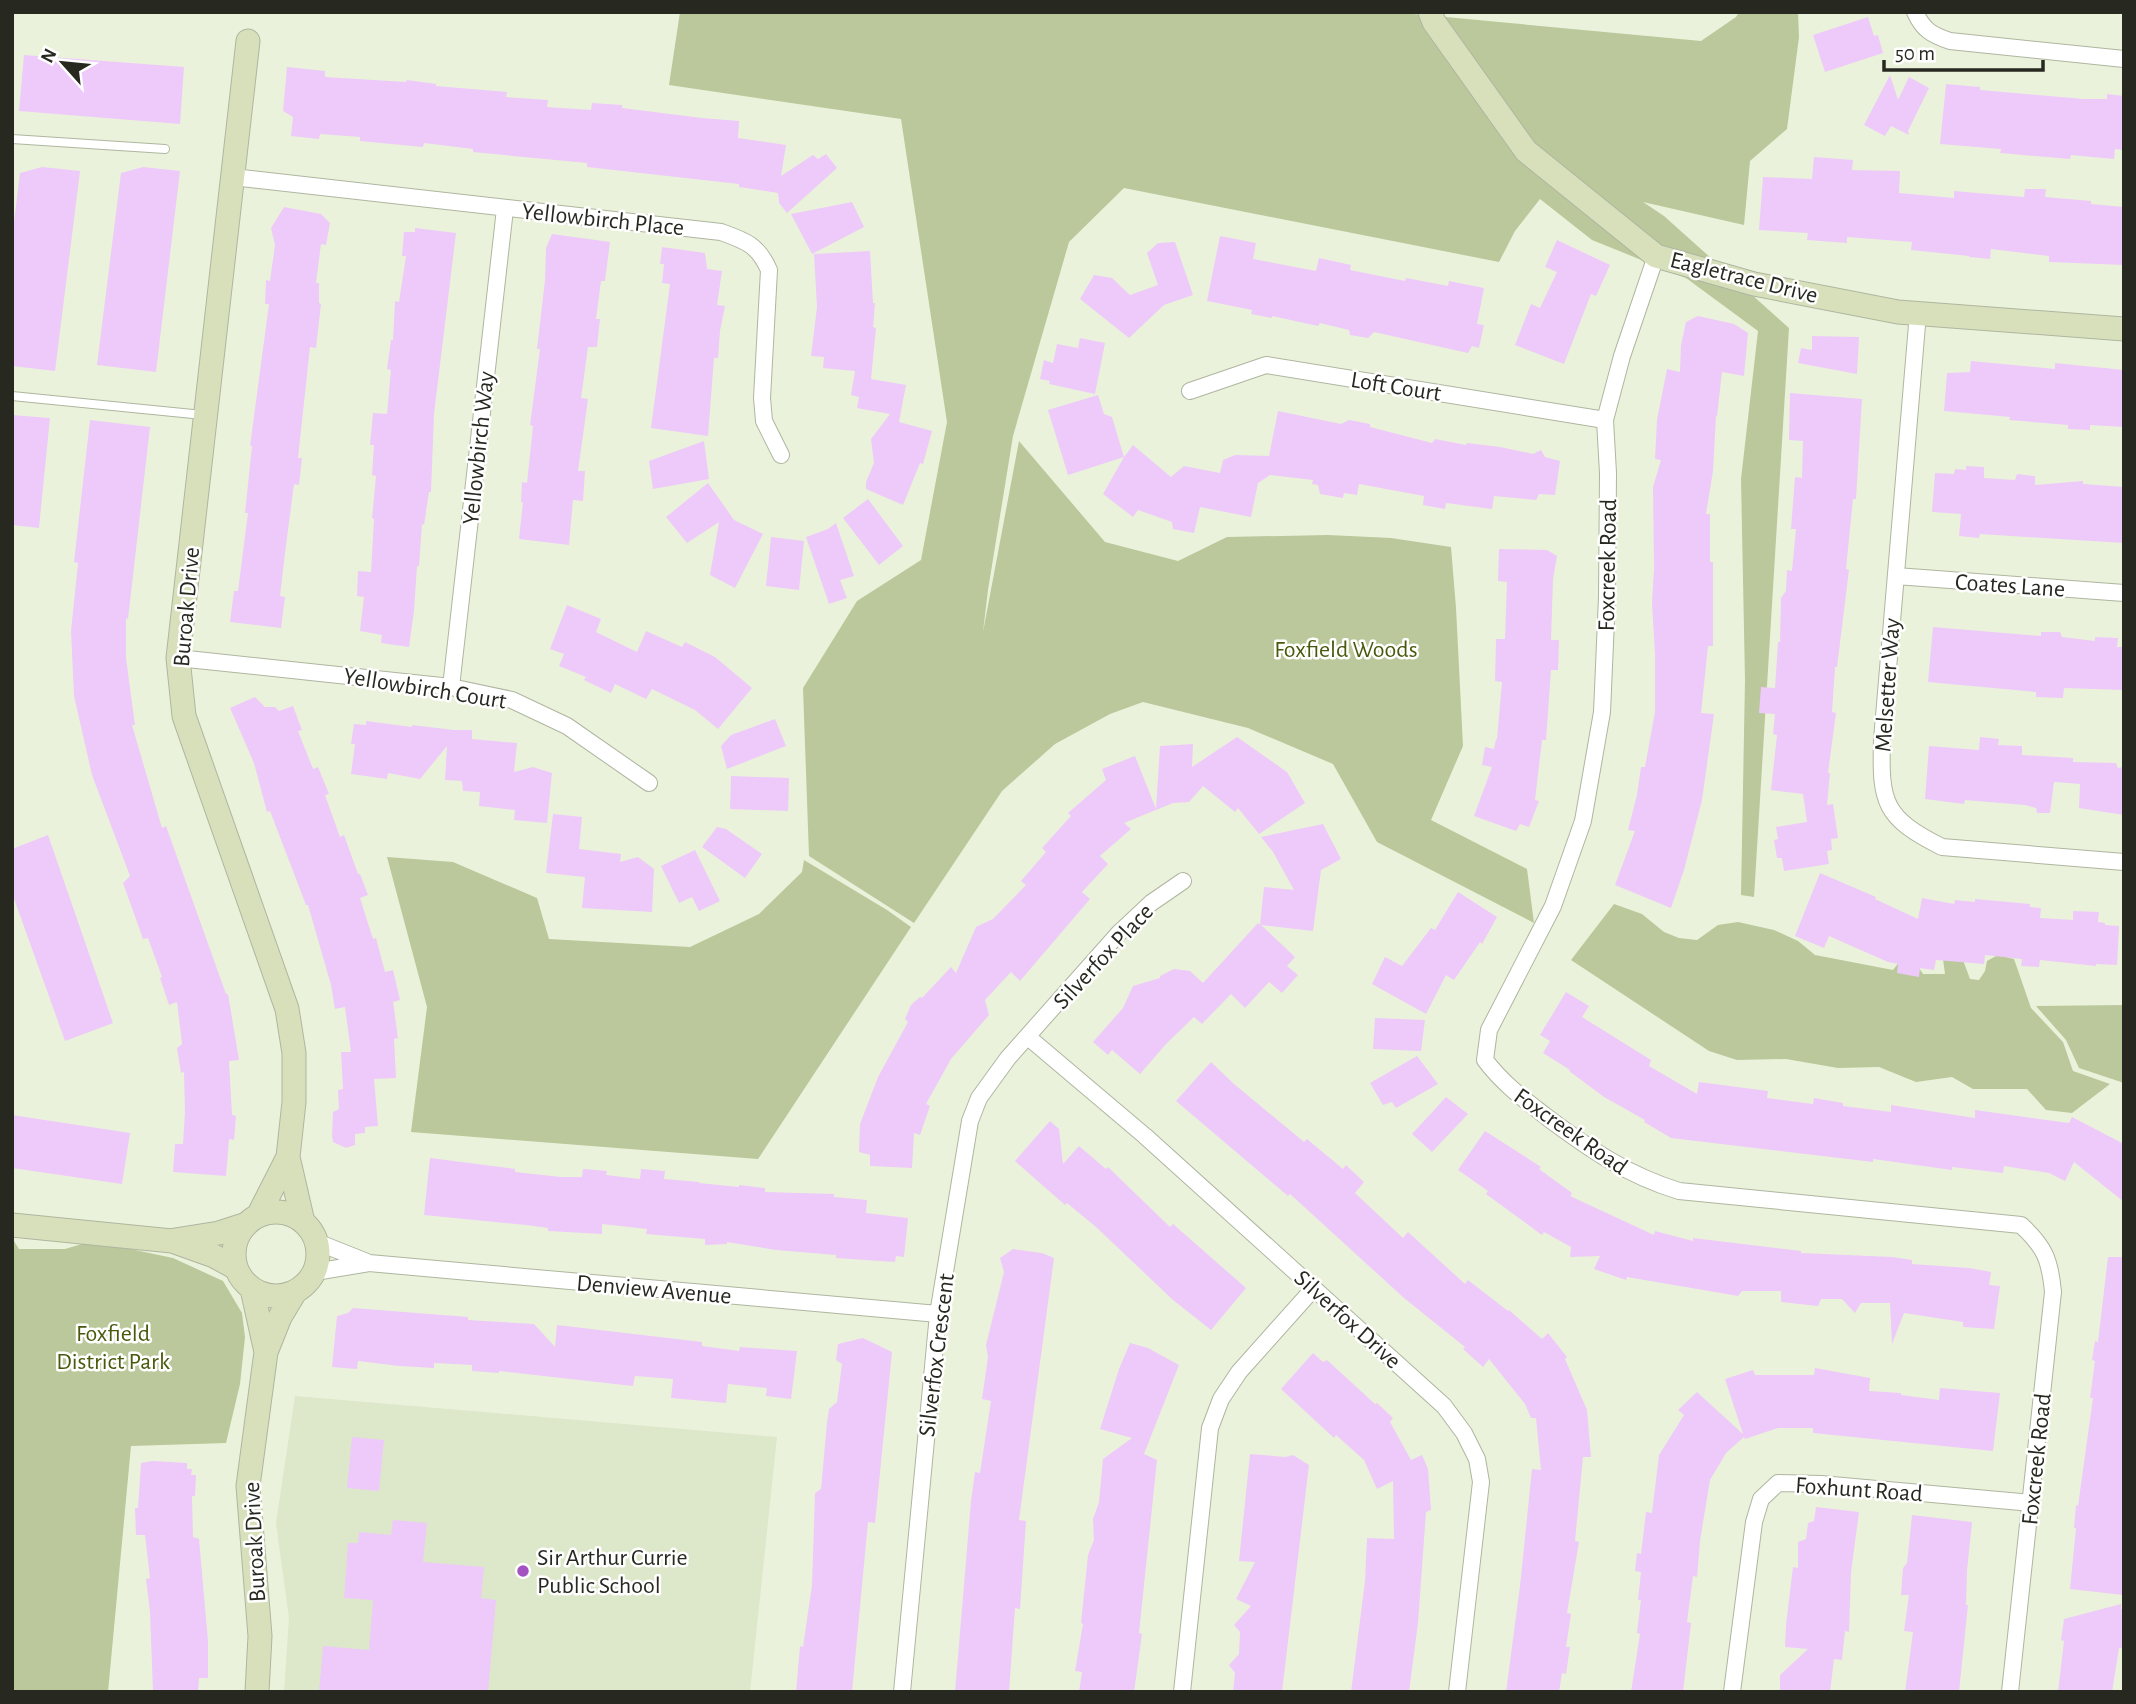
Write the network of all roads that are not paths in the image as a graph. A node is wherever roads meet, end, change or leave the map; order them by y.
1 (1430, 12) edge
2 (1915, 12) edge
3 (248, 41) dead end
4 (2124, 59) edge
5 (12, 139) edge
6 (165, 149) dead end
7 (233, 177) junction
8 (505, 209) junction
9 (1656, 256) junction
10 (1918, 313) junction
11 (2124, 329) edge
12 (1190, 391) dead end
13 (12, 396) edge
14 (206, 415) junction
15 (1605, 420) junction
16 (781, 455) dead end
17 (1896, 576) junction
18 (2124, 593) edge
19 (178, 658) junction
20 (451, 687) junction
21 (649, 783) dead end
22 (2124, 862) edge
23 (1183, 881) dead end
24 (1028, 1037) junction
25 (288, 1157) junction
26 (253, 1220) junction
27 (303, 1222) junction
28 (12, 1225) edge
29 (172, 1241) junction
30 (317, 1242) junction
31 (369, 1263) junction
32 (236, 1268) junction
33 (315, 1272) junction
34 (1314, 1288) junction
35 (252, 1289) junction
36 (295, 1292) junction
37 (938, 1314) junction
38 (266, 1352) junction
39 (2032, 1503) junction
40 (257, 1692) edge
41 (902, 1692) edge
42 (1182, 1692) edge
43 (1457, 1692) edge
44 (1732, 1692) edge
45 (2010, 1692) edge

1 - 9 street, Eagletrace Drive
2 - 4 street
3 - 7 street, Buroak Drive
5 - 6 lane
7 - 8 street, Yellowbirch Place
7 - 14 street, Buroak Drive
8 - 16 street, Yellowbirch Place
8 - 20 street, Yellowbirch Way
9 - 10 street, Eagletrace Drive
9 - 15 street, Foxcreek Road
10 - 11 street, Eagletrace Drive
10 - 17 street, Melsetter Way
12 - 15 street, Loft Court
13 - 14 lane
14 - 19 street, Buroak Drive
15 - 39 street, Foxcreek Road
17 - 18 street, Coates Lane
17 - 22 street, Melsetter Way
19 - 20 street, Yellowbirch Court
19 - 25 street, Buroak Drive
20 - 21 street, Yellowbirch Court
23 - 24 street, Silverfox Place
24 - 34 street, Silverfox Drive
24 - 37 street, Silverfox Crescent
25 - 26 street, Buroak Drive
25 - 27 street, Buroak Drive
26 - 27 street
26 - 29 street
26 - 32 street
27 - 30 street
28 - 29 street
29 - 32 street
30 - 31 street, Denview Avenue
30 - 33 street
31 - 33 street, Denview Avenue
31 - 37 street, Denview Avenue
32 - 35 street
33 - 36 street
34 - 42 street
34 - 43 street, Silverfox Drive
35 - 36 street
35 - 38 street, Buroak Drive
36 - 38 street, Buroak Drive
37 - 41 street, Silverfox Crescent
38 - 40 street, Buroak Drive
39 - 44 street, Foxhunt Road
39 - 45 street, Foxcreek Road

